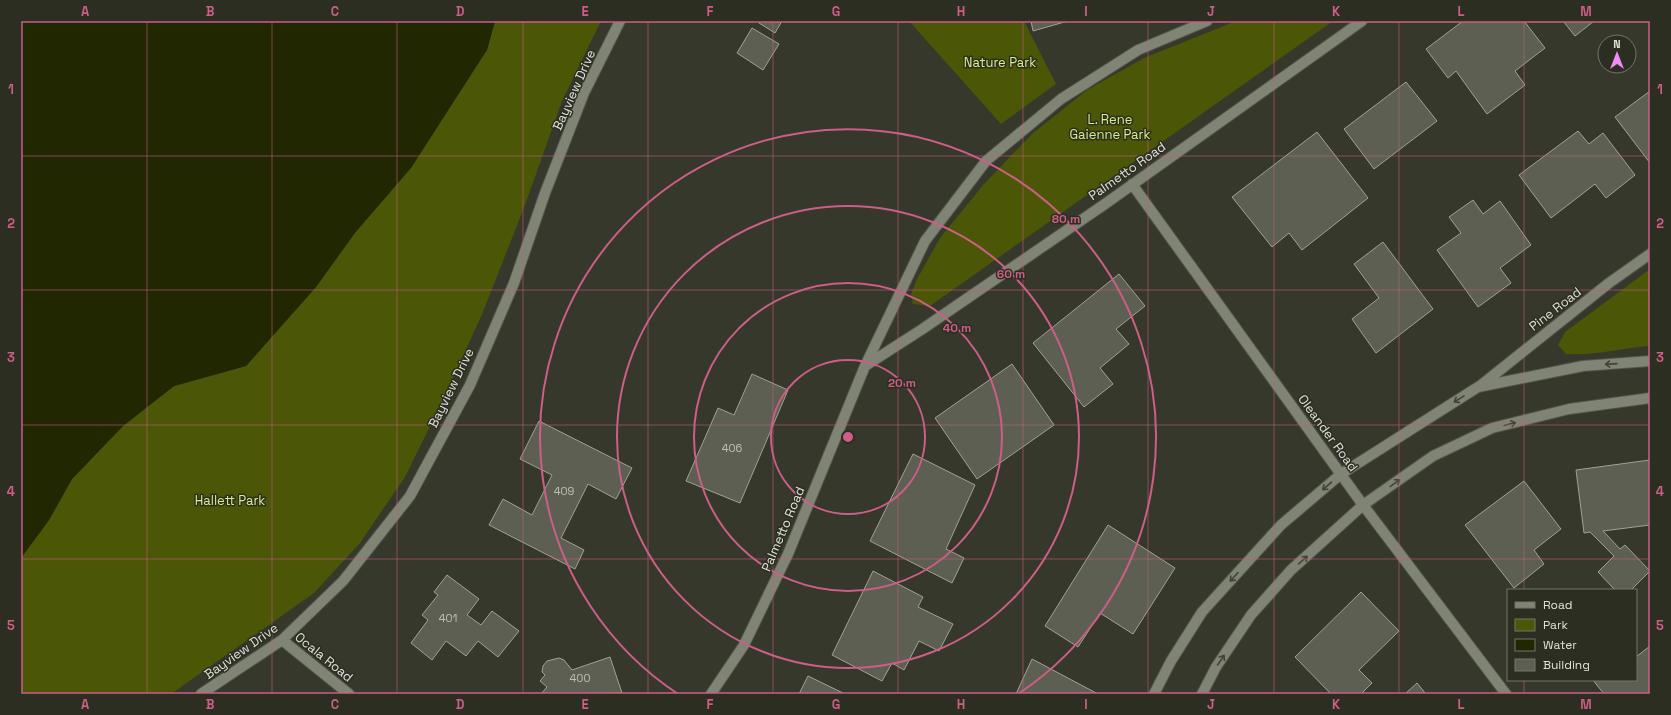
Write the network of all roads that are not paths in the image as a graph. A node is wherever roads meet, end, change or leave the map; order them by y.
1 (620, 21) edge
2 (1207, 21) edge
3 (1362, 21) edge
4 (1132, 184) junction
5 (1650, 254) edge
6 (1650, 361) edge
7 (865, 366) junction
8 (1478, 387) junction
9 (1650, 398) edge
10 (1342, 474) junction
11 (1364, 505) junction
12 (282, 640) junction
13 (200, 694) edge
14 (349, 694) edge
15 (711, 694) edge
16 (1154, 694) edge
17 (1202, 694) edge
18 (1506, 694) edge

1 - 12 street, Bayview Drive
2 - 7 street, Palmetto Road
3 - 4 street, Palmetto Road
4 - 7 street, Palmetto Road
4 - 10 street, Oleander Road
5 - 8 street, Pine Road
6 -> 8 street
7 - 15 street, Palmetto Road
8 -> 10 street, Pine Road
11 -> 9 street
10 - 11 street, Oleander Road
10 -> 16 street, Pine Road
17 -> 11 street
11 - 18 street, Oleander Road
12 - 13 street, Bayview Drive
12 - 14 street, Ocala Road

